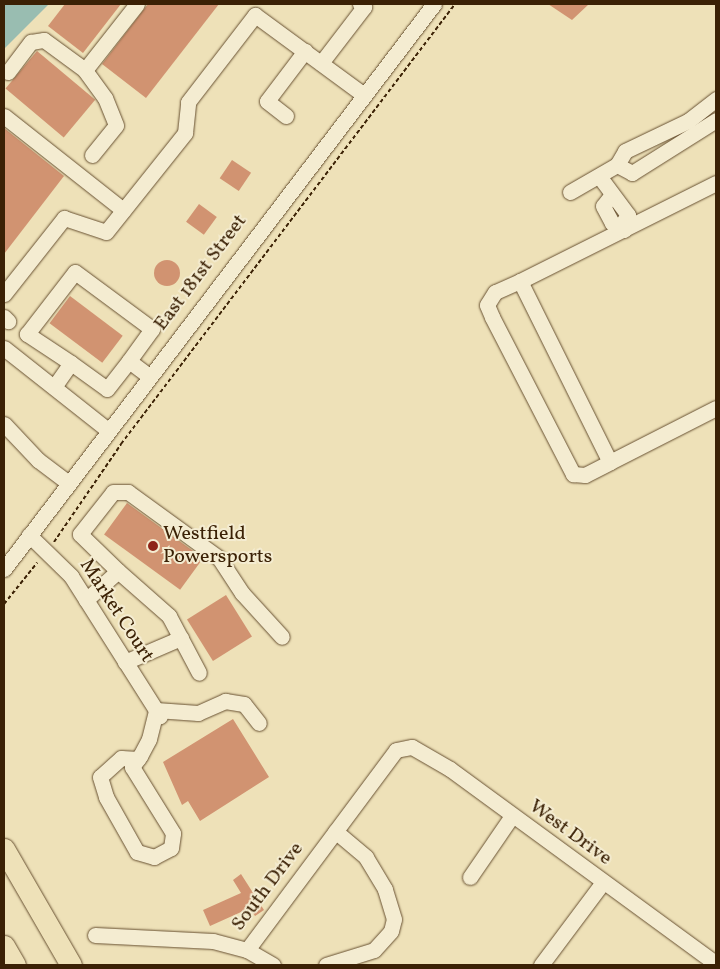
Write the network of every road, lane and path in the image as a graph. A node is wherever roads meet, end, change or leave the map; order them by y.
1 (137, 4) edge
2 (360, 4) edge
3 (434, 4) edge
4 (455, 4) edge
5 (255, 9) edge
6 (305, 52) junction
7 (321, 63) junction
8 (85, 70) junction
9 (8, 72) dead end
10 (361, 93) junction
11 (716, 99) edge
12 (4, 116) edge
13 (286, 116) dead end
14 (716, 120) edge
15 (92, 155) dead end
16 (617, 165) junction
17 (599, 176) junction
18 (716, 183) edge
19 (570, 192) dead end
20 (123, 210) junction
21 (623, 228) junction
22 (520, 281) junction
23 (4, 294) edge
24 (4, 348) edge
25 (129, 361) junction
26 (71, 363) junction
27 (149, 376) junction
28 (54, 387) junction
29 (716, 408) edge
30 (4, 424) edge
31 (108, 430) junction
32 (610, 462) junction
33 (69, 482) junction
34 (29, 535) junction
35 (48, 551) junction
36 (4, 569) edge
37 (118, 571) junction
38 (86, 600) junction
39 (4, 604) edge
40 (181, 638) junction
41 (282, 638) dead end
42 (125, 662) junction
43 (199, 673) dead end
44 (158, 713) junction
45 (259, 723) dead end
46 (396, 750) joint
47 (138, 759) junction
48 (512, 816) junction
49 (335, 831) junction
50 (4, 849) edge
51 (470, 877) dead end
52 (603, 882) junction
53 (95, 935) dead end
54 (4, 946) edge
55 (247, 950) junction
56 (716, 964) edge
57 (15, 965) edge
58 (71, 965) edge
59 (274, 965) edge
60 (326, 965) edge
61 (541, 965) edge

1 - 8 street
2 - 7 street
3 - 10 street, East 181st Street
4 - 35 path
5 - 6 street
5 - 20 street
6 - 7 street
6 - 13 street
7 - 10 street
8 - 9 street
8 - 15 street
10 - 27 street, East 181st Street
11 - 16 street
12 - 20 street
14 - 16 street
16 - 17 street
17 - 19 street
17 - 21 street
18 - 21 street
20 - 23 street
21 - 22 street
22 - 32 street
22 - 32 street
24 - 28 street
25 - 26 street
25 - 26 street
25 - 27 street
26 - 28 street
27 - 31 street, East 181st Street
28 - 31 street
29 - 32 street
30 - 33 street
31 - 33 street, East 181st Street
33 - 34 street, East 181st Street
34 - 35 street, Market Court
34 - 36 street, East 181st Street
35 - 38 street, Market Court
35 - 39 path
37 - 38 street
37 - 40 street
37 - 41 street
38 - 42 street, Market Court
40 - 42 street
40 - 43 street
42 - 44 street, Market Court
44 - 45 street
44 - 47 street
46 - 48 street, West Drive
46 - 49 street, South Drive
47 - 47 street
48 - 51 street
48 - 52 street, West Drive
49 - 55 street, South Drive
49 - 60 street
50 - 58 highway
52 - 56 street, West Drive
52 - 61 street
53 - 55 street, South Drive
54 - 57 highway
55 - 59 street

